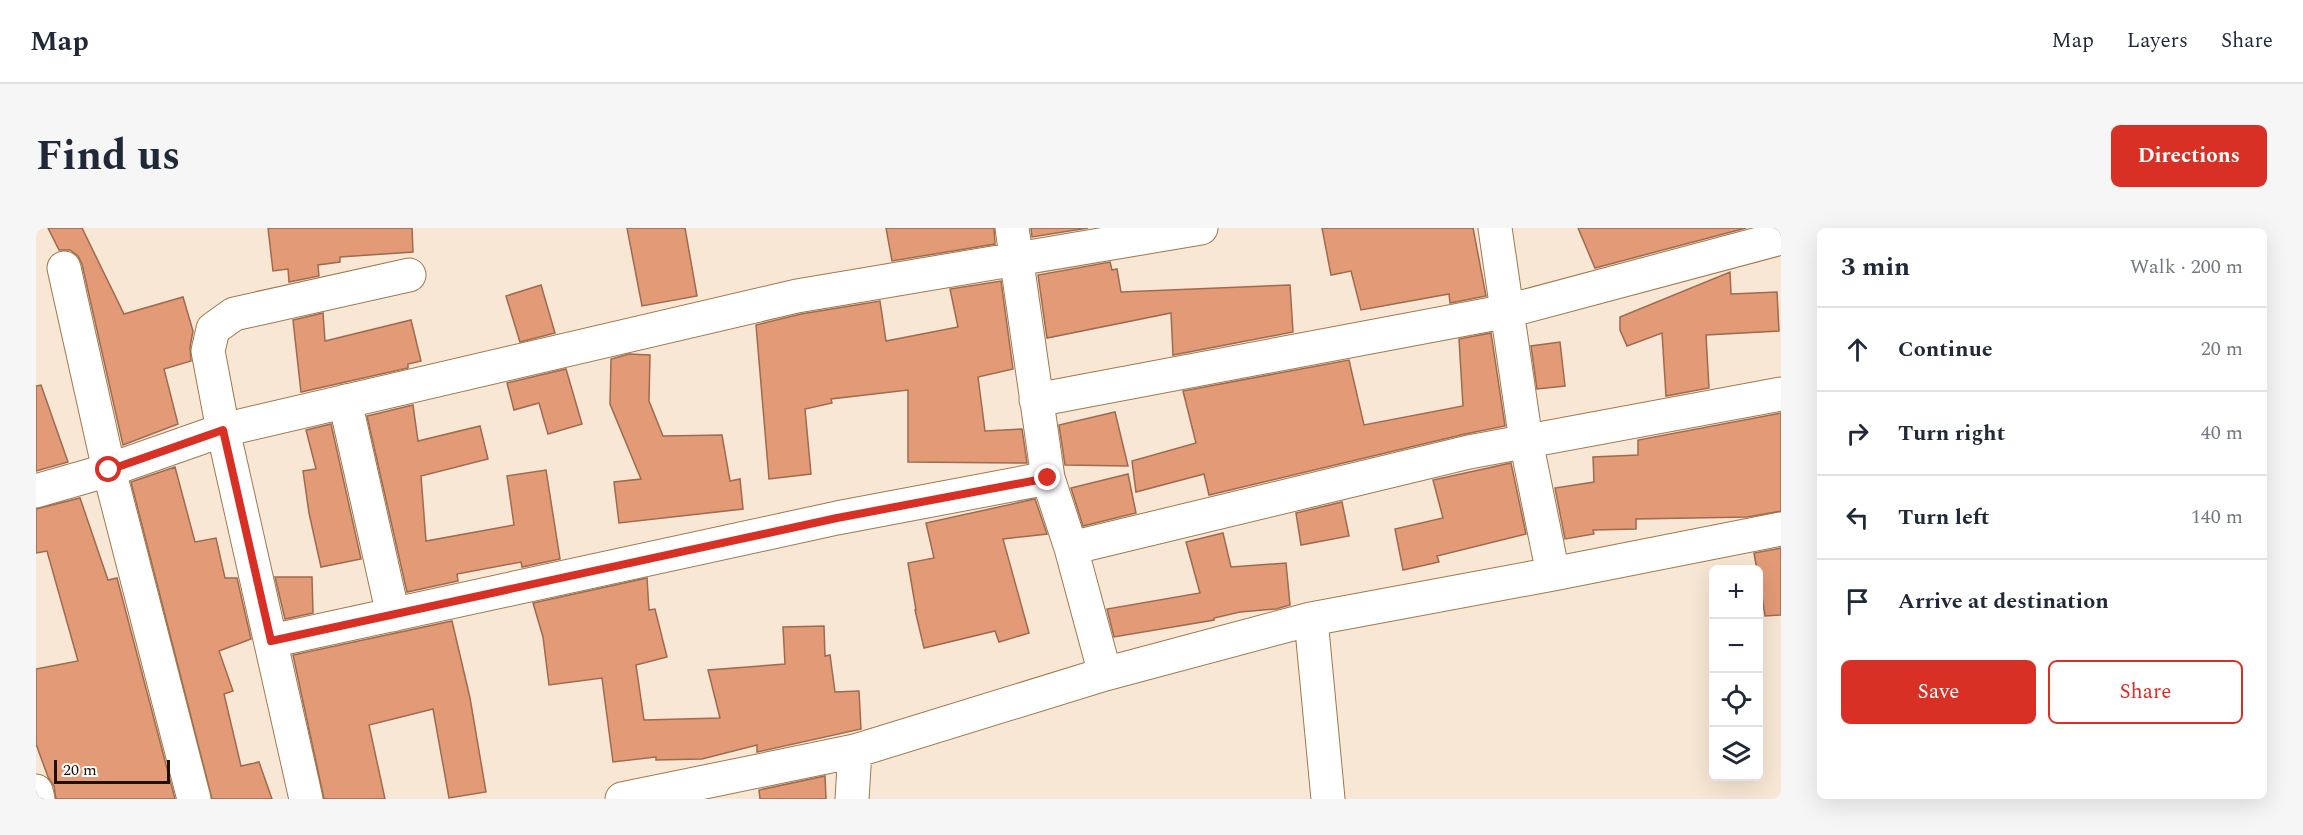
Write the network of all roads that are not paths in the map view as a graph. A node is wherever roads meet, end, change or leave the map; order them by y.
1 (1012, 228) edge
2 (1201, 228) edge
3 (1495, 228) edge
4 (1781, 238) edge
5 (1016, 261) junction
6 (64, 268) dead end
7 (409, 275) dead end
8 (1508, 311) junction
9 (1781, 394) edge
10 (1036, 400) junction
11 (345, 401) junction
12 (223, 430) junction
13 (1526, 441) junction
14 (109, 470) junction
15 (1048, 478) junction
16 (36, 491) edge
17 (1781, 529) edge
18 (1071, 548) junction
19 (1553, 574) junction
20 (393, 615) junction
21 (1311, 619) junction
22 (271, 641) junction
23 (1105, 674) junction
24 (855, 751) junction
25 (36, 791) edge
26 (38, 799) edge
27 (194, 799) edge
28 (306, 799) edge
29 (622, 799) edge
30 (852, 799) edge
31 (1328, 799) edge

1 - 5 street
2 - 5 street
3 - 8 street
4 - 8 street
5 - 10 street
5 - 11 street
6 - 14 street
7 - 12 street
8 - 10 street
8 - 13 street
9 - 13 street
10 - 15 street
11 - 12 street
11 - 20 street
12 - 14 street
12 - 22 street
13 - 18 street
13 - 19 street
14 - 16 street
14 - 27 street
15 - 18 street
15 - 20 street
17 - 19 street
18 - 23 street
19 - 21 street
20 - 22 street
21 - 23 street
21 - 31 street
22 - 28 street
23 - 24 street
24 - 29 street
24 - 30 street
25 - 26 street

